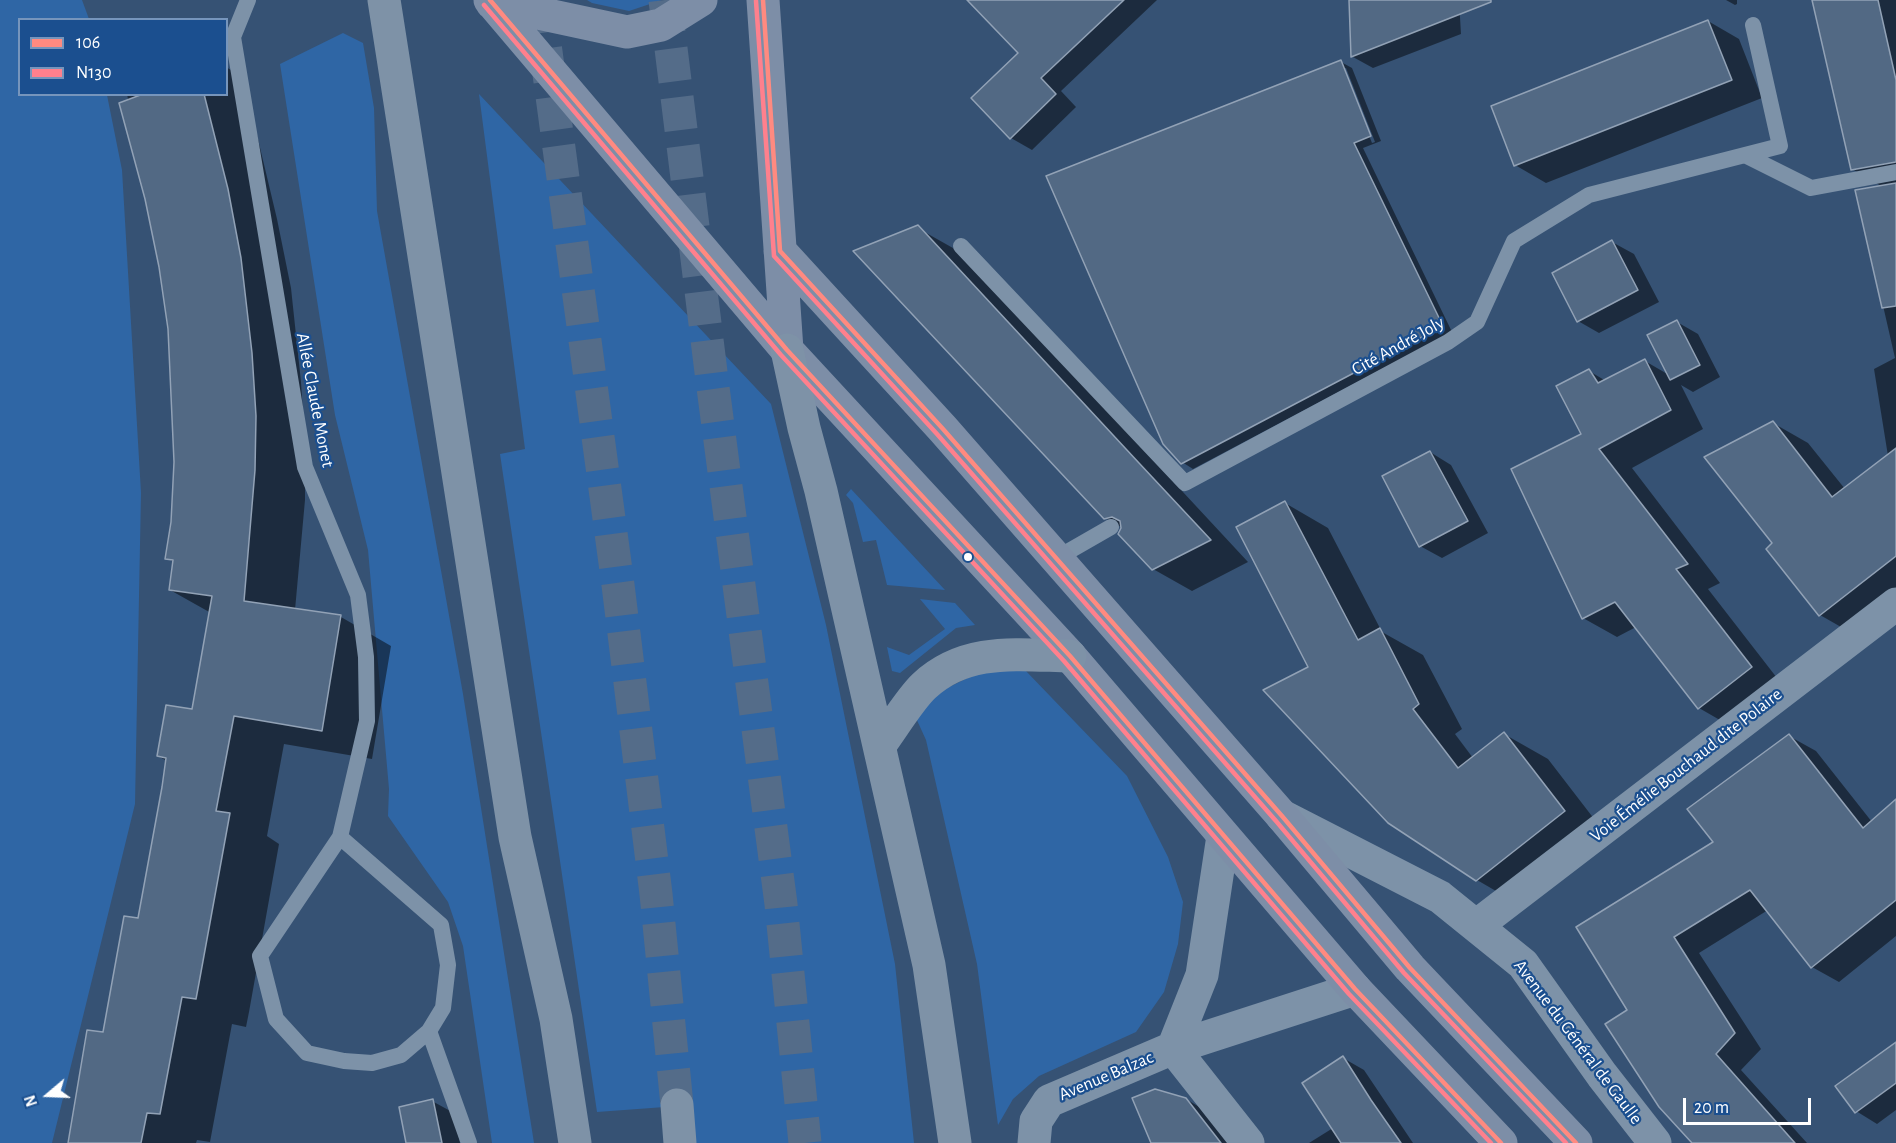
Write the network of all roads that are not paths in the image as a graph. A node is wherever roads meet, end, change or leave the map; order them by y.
1 (248, 0) edge
2 (384, 0) edge
3 (701, 0) edge
4 (763, 0) edge
5 (491, 1) edge
6 (1753, 25) dead end
7 (1746, 155) junction
8 (1896, 172) edge
9 (961, 246) dead end
10 (780, 251) junction
11 (787, 350) junction
12 (1111, 527) dead end
13 (1057, 558) junction
14 (1896, 604) edge
15 (1070, 656) junction
16 (880, 746) junction
17 (1282, 816) junction
18 (1223, 836) junction
19 (340, 837) junction
20 (1476, 926) junction
21 (1355, 988) junction
22 (429, 1031) junction
23 (1173, 1048) junction
24 (677, 1105) tunnel mouth
25 (469, 1143) edge
26 (575, 1143) edge
27 (680, 1143) edge
28 (955, 1143) edge
29 (1034, 1143) edge
30 (1248, 1143) edge
31 (1501, 1143) edge
32 (1576, 1143) edge
33 (1655, 1143) edge

1 - 19 lane, Allée Claude Monet
2 - 26 highway
3 - 5 main road
4 - 10 main road
5 - 11 main road
6 - 7 lane, Cité André Joly
7 - 8 lane
7 - 9 lane, Cité André Joly
10 - 11 main road
10 - 13 main road, Avenue du Général de Gaulle
11 - 15 main road
11 - 16 highway
12 - 13 lane
13 - 17 main road, Avenue du Général de Gaulle
14 - 20 street, Voie Émélie Bouchaud dite Polaire
15 - 16 highway
15 - 18 main road
16 - 28 highway
17 - 20 street, Avenue du Général de Gaulle
17 - 32 main road, Avenue du Général de Gaulle
18 - 21 main road
18 - 23 street
19 - 22 lane, Allée Claude Monet
19 - 22 lane, Allée Claude Monet
20 - 33 street, Avenue du Général de Gaulle
21 - 23 street, Avenue Balzac
21 - 31 main road
22 - 25 lane
23 - 29 street, Avenue Balzac
23 - 30 street
24 - 27 highway

